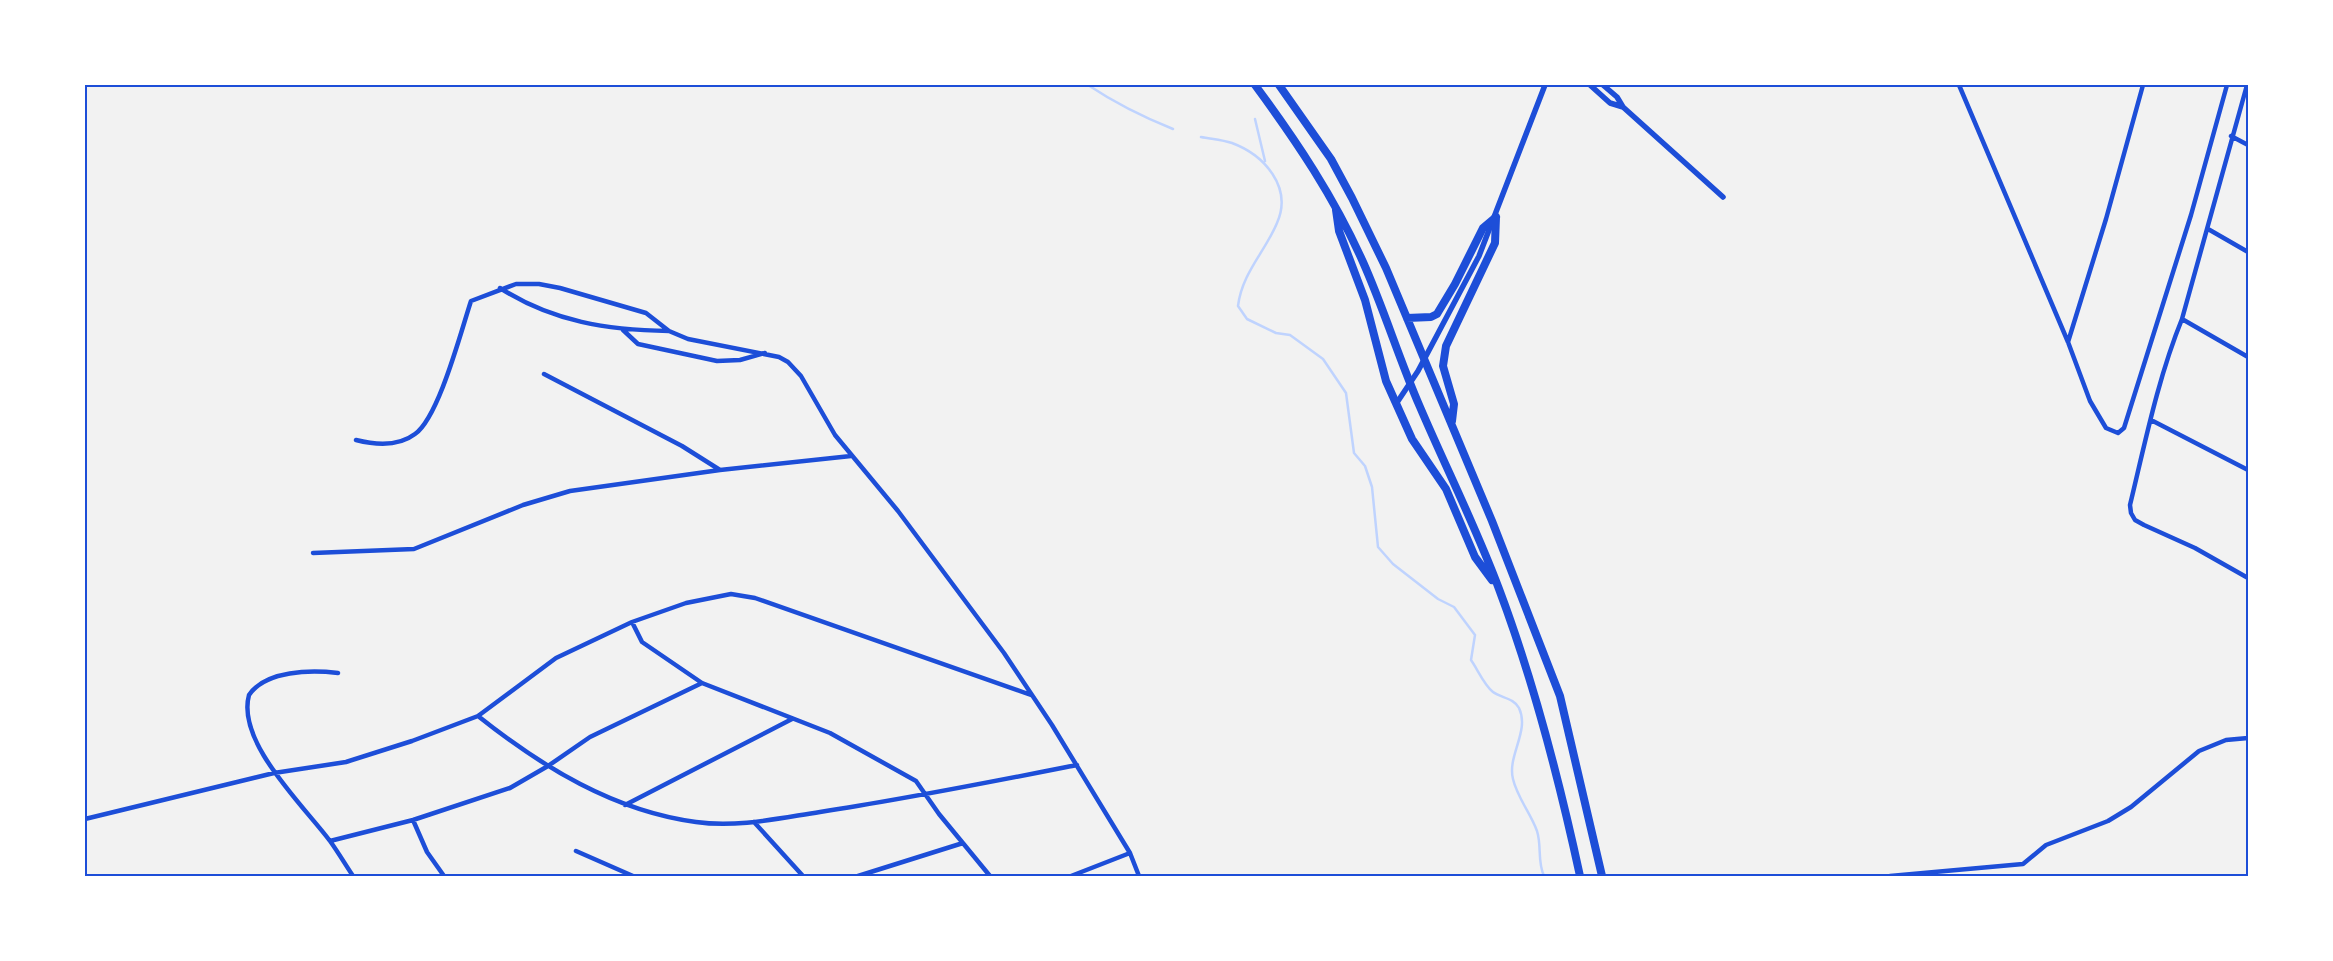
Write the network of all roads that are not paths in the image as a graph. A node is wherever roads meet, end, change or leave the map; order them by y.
1 (1255, 85) edge
2 (1279, 85) edge
3 (1546, 85) edge
4 (1590, 85) edge
5 (1603, 85) edge
6 (1959, 85) edge
7 (2143, 85) edge
8 (2227, 85) edge
9 (2247, 85) edge
10 (1622, 107) junction
11 (2231, 136) junction
12 (2248, 145) edge
13 (1723, 197) dead end
14 (1336, 206) junction
15 (1496, 217) junction
16 (2208, 229) junction
17 (2248, 252) edge
18 (500, 288) junction
19 (1407, 318) junction
20 (2182, 319) junction
21 (623, 330) junction
22 (669, 331) junction
23 (2068, 342) junction
24 (767, 353) junction
25 (2248, 357) edge
26 (544, 374) dead end
27 (1396, 404) junction
28 (2151, 420) junction
29 (1452, 423) junction
30 (356, 440) dead end
31 (851, 456) junction
32 (720, 470) junction
33 (2248, 470) edge
34 (313, 553) dead end
35 (2248, 578) edge
36 (1499, 590) junction
37 (632, 622) junction
38 (338, 673) dead end
39 (702, 684) junction
40 (1031, 695) junction
41 (478, 716) junction
42 (792, 719) junction
43 (2248, 738) edge
44 (1077, 765) junction
45 (548, 766) junction
46 (274, 773) junction
47 (927, 795) junction
48 (625, 805) junction
49 (85, 818) edge
50 (413, 820) junction
51 (754, 822) junction
52 (330, 841) junction
53 (963, 843) junction
54 (576, 851) dead end
55 (1130, 853) junction
56 (353, 876) edge
57 (444, 876) edge
58 (633, 876) edge
59 (803, 876) edge
60 (858, 876) edge
61 (990, 876) edge
62 (1071, 876) edge
63 (1139, 876) edge
64 (1580, 876) edge
65 (1602, 876) edge
66 (1890, 876) edge

1 - 14 highway
2 - 19 highway
3 - 15 street
4 - 10 street
5 - 10 street
6 - 23 street
7 - 23 street
8 - 23 street
9 - 11 street
10 - 13 street
11 - 12 street
11 - 16 street
14 - 27 highway
14 - 36 highway
15 - 19 highway
15 - 27 street
15 - 29 highway
16 - 17 street
16 - 20 street
18 - 21 street
18 - 22 street
18 - 30 street
19 - 29 highway
20 - 25 street
20 - 28 street
21 - 22 street
21 - 24 street
22 - 24 street
24 - 31 street
26 - 32 street
27 - 36 highway
28 - 33 street
28 - 35 street
29 - 65 highway
31 - 32 street
31 - 40 street
32 - 34 street
36 - 64 highway
37 - 39 street
37 - 40 street
37 - 41 street
38 - 46 street
39 - 42 street
39 - 45 street
40 - 44 street
41 - 45 street
41 - 46 street
42 - 47 street
42 - 48 street
43 - 66 street
44 - 47 street
44 - 55 street
45 - 48 street
45 - 50 street
46 - 49 street
46 - 52 street
47 - 51 street
47 - 53 street
48 - 51 street
50 - 52 street
50 - 57 street
51 - 59 street
52 - 56 street
53 - 60 street
53 - 61 street
54 - 58 street
55 - 62 street
55 - 63 street

